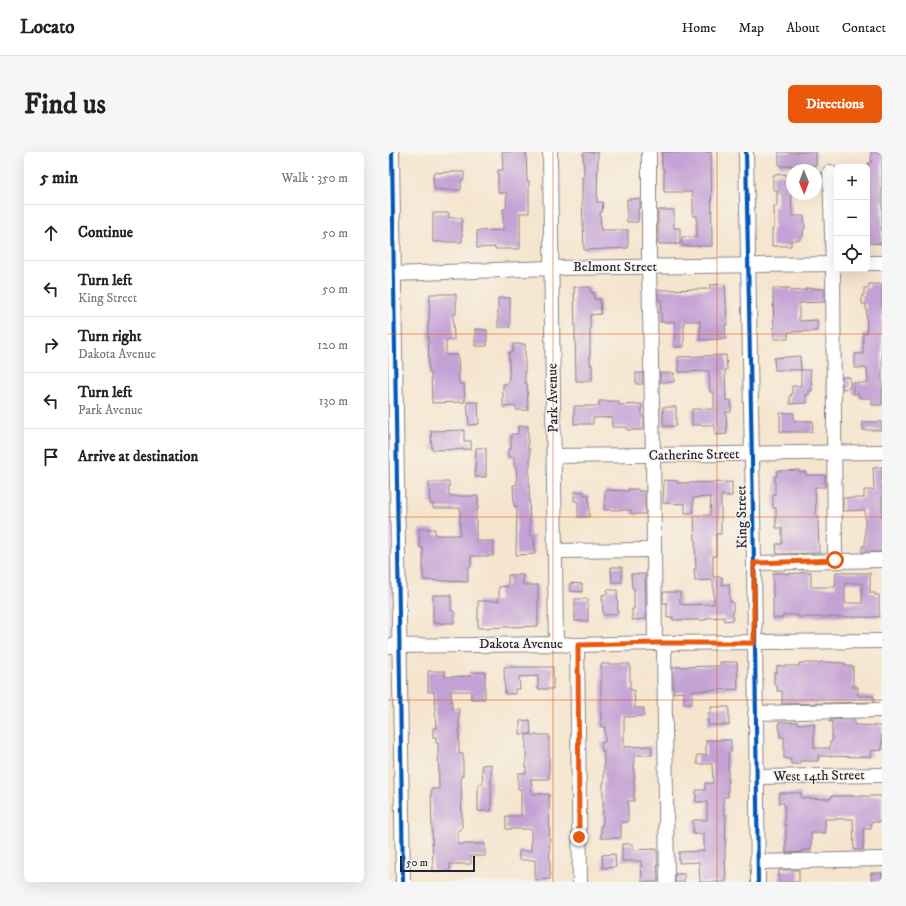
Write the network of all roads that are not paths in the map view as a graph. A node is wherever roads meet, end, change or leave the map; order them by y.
1 (392, 152) edge
2 (550, 152) edge
3 (649, 152) edge
4 (746, 152) edge
5 (830, 172) dead end
6 (390, 199) edge
7 (834, 246) edge
8 (870, 263) edge
9 (882, 263) edge
10 (834, 264) edge
11 (748, 266) junction
12 (650, 267) junction
13 (551, 268) junction
14 (835, 272) edge
15 (394, 274) junction
16 (835, 452) junction
17 (882, 452) edge
18 (752, 454) junction
19 (554, 456) junction
20 (653, 456) junction
21 (393, 511) edge
22 (654, 550) junction
23 (555, 551) junction
24 (835, 560) junction
25 (882, 560) edge
26 (754, 563) junction
27 (882, 641) edge
28 (660, 643) junction
29 (754, 643) junction
30 (556, 644) junction
31 (578, 645) junction
32 (394, 646) edge
33 (882, 710) edge
34 (755, 713) junction
35 (882, 776) edge
36 (756, 777) junction
37 (882, 859) edge
38 (757, 862) junction
39 (403, 882) edge
40 (580, 882) edge
41 (667, 882) edge
42 (758, 882) edge

1 - 6 street
2 - 13 street, Park Avenue
3 - 12 street
4 - 11 street, King Street
5 - 7 street
6 - 15 street
8 - 9 street
10 - 11 street, Belmont Street
11 - 12 street, Belmont Street
11 - 18 street, King Street
12 - 13 street, Belmont Street
12 - 20 street
13 - 15 street, Belmont Street
13 - 19 street, Park Avenue
14 - 16 street
15 - 21 street
16 - 17 street, Catherine Street
16 - 18 street, Catherine Street
16 - 24 street
18 - 20 street, Catherine Street
18 - 26 street, King Street
19 - 20 street, Catherine Street
19 - 23 street, Park Avenue
20 - 22 street
21 - 32 street
22 - 23 street
22 - 28 street
23 - 30 street, Park Avenue
24 - 25 street
24 - 26 street
26 - 29 street, King Street
27 - 29 street, Dakota Avenue
28 - 29 street, Dakota Avenue
28 - 31 street, Dakota Avenue
28 - 41 street
29 - 34 street, King Street
30 - 31 street, Dakota Avenue
30 - 32 street, Dakota Avenue
31 - 40 street
32 - 39 street
33 - 34 street
34 - 36 street, King Street
35 - 36 street, West 14th Street
36 - 38 street, King Street
37 - 38 street
38 - 42 street, King Street

